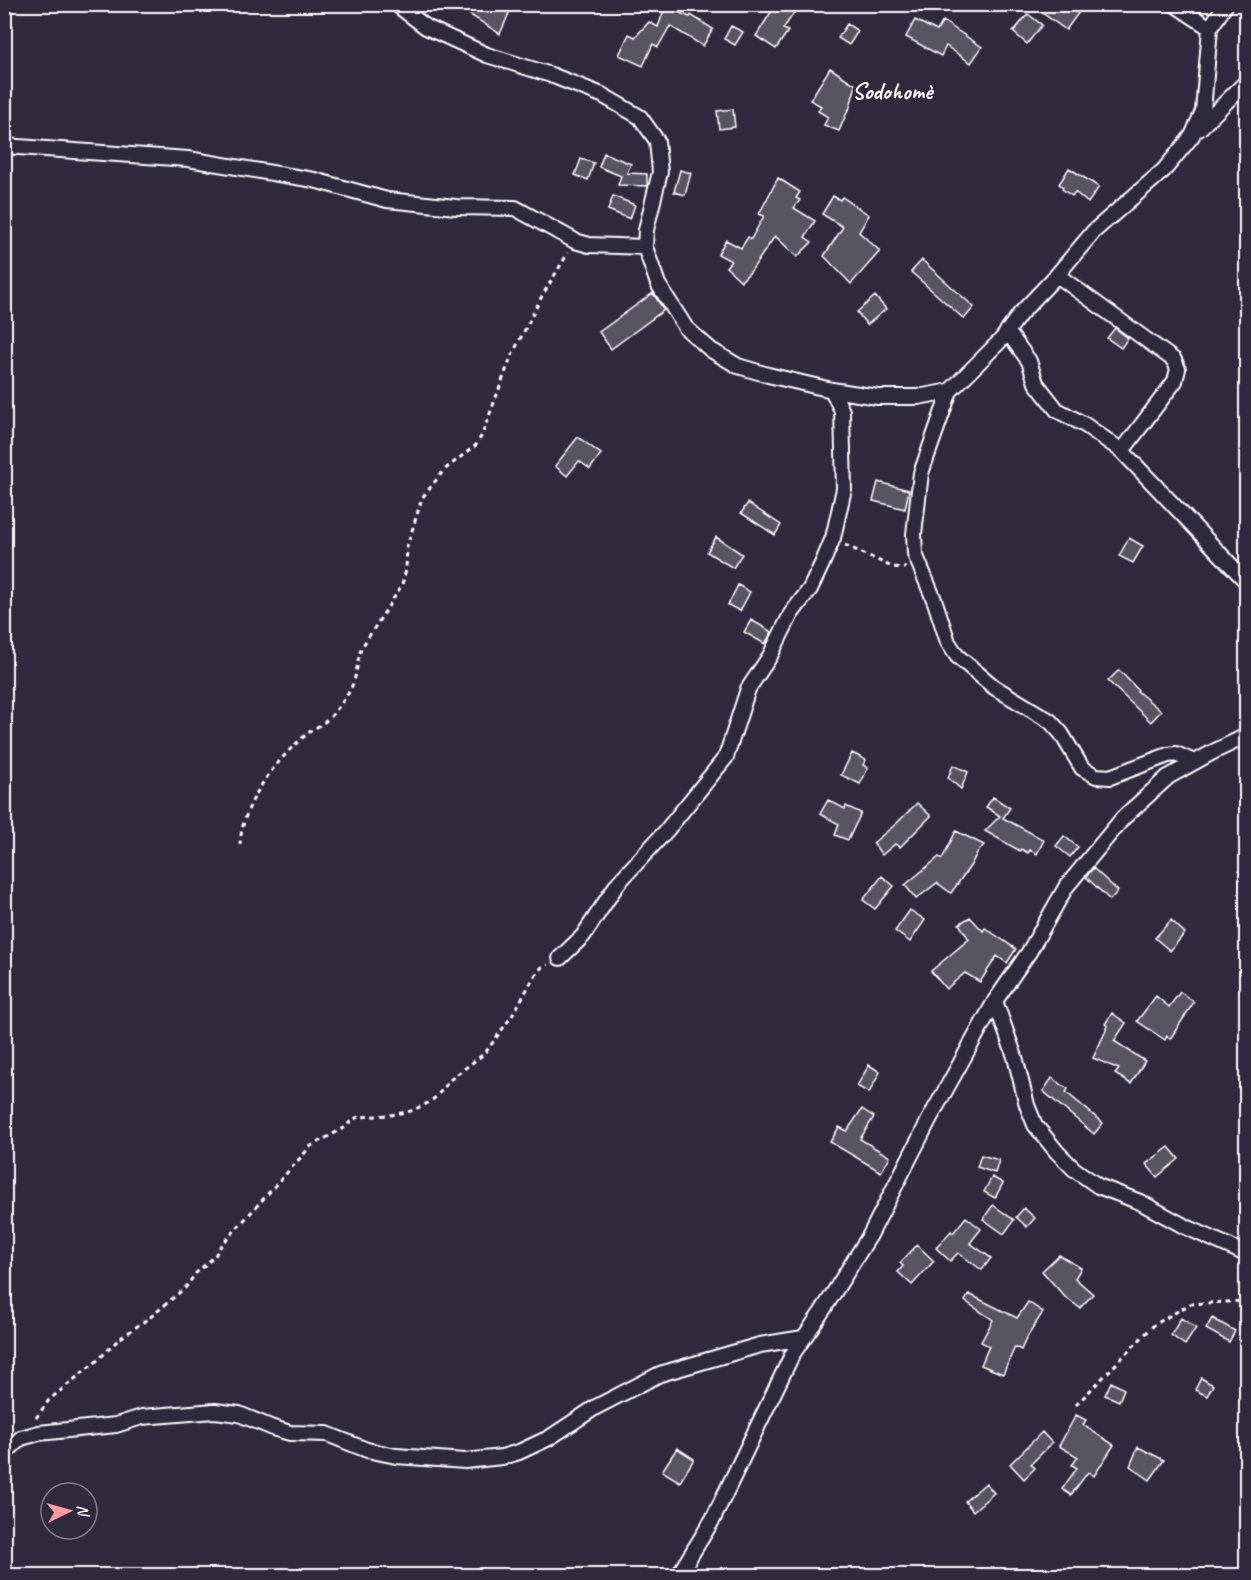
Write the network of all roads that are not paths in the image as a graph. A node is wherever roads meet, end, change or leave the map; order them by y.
1 (396, 4) edge
2 (1174, 4) edge
3 (1226, 4) edge
4 (1210, 28) junction
5 (1246, 82) edge
6 (1192, 136) junction
7 (4, 146) edge
8 (645, 247) junction
9 (1057, 275) junction
10 (1007, 332) junction
11 (832, 390) junction
12 (950, 391) junction
13 (1122, 451) junction
14 (1246, 581) edge
15 (1246, 736) edge
16 (1194, 762) junction
17 (560, 958) road end
18 (994, 1001) junction
19 (1246, 1254) edge
20 (803, 1338) junction
21 (4, 1454) edge
22 (678, 1575) edge

1 - 8 street
2 - 4 street
3 - 4 street
4 - 6 street
5 - 6 street
6 - 9 street
7 - 8 street
8 - 11 street
9 - 10 street
9 - 13 street
10 - 12 street
10 - 13 street
11 - 12 street
11 - 17 street
12 - 16 street
13 - 14 street
15 - 16 street
16 - 18 street
18 - 19 street
18 - 20 street
20 - 21 street
20 - 22 street

